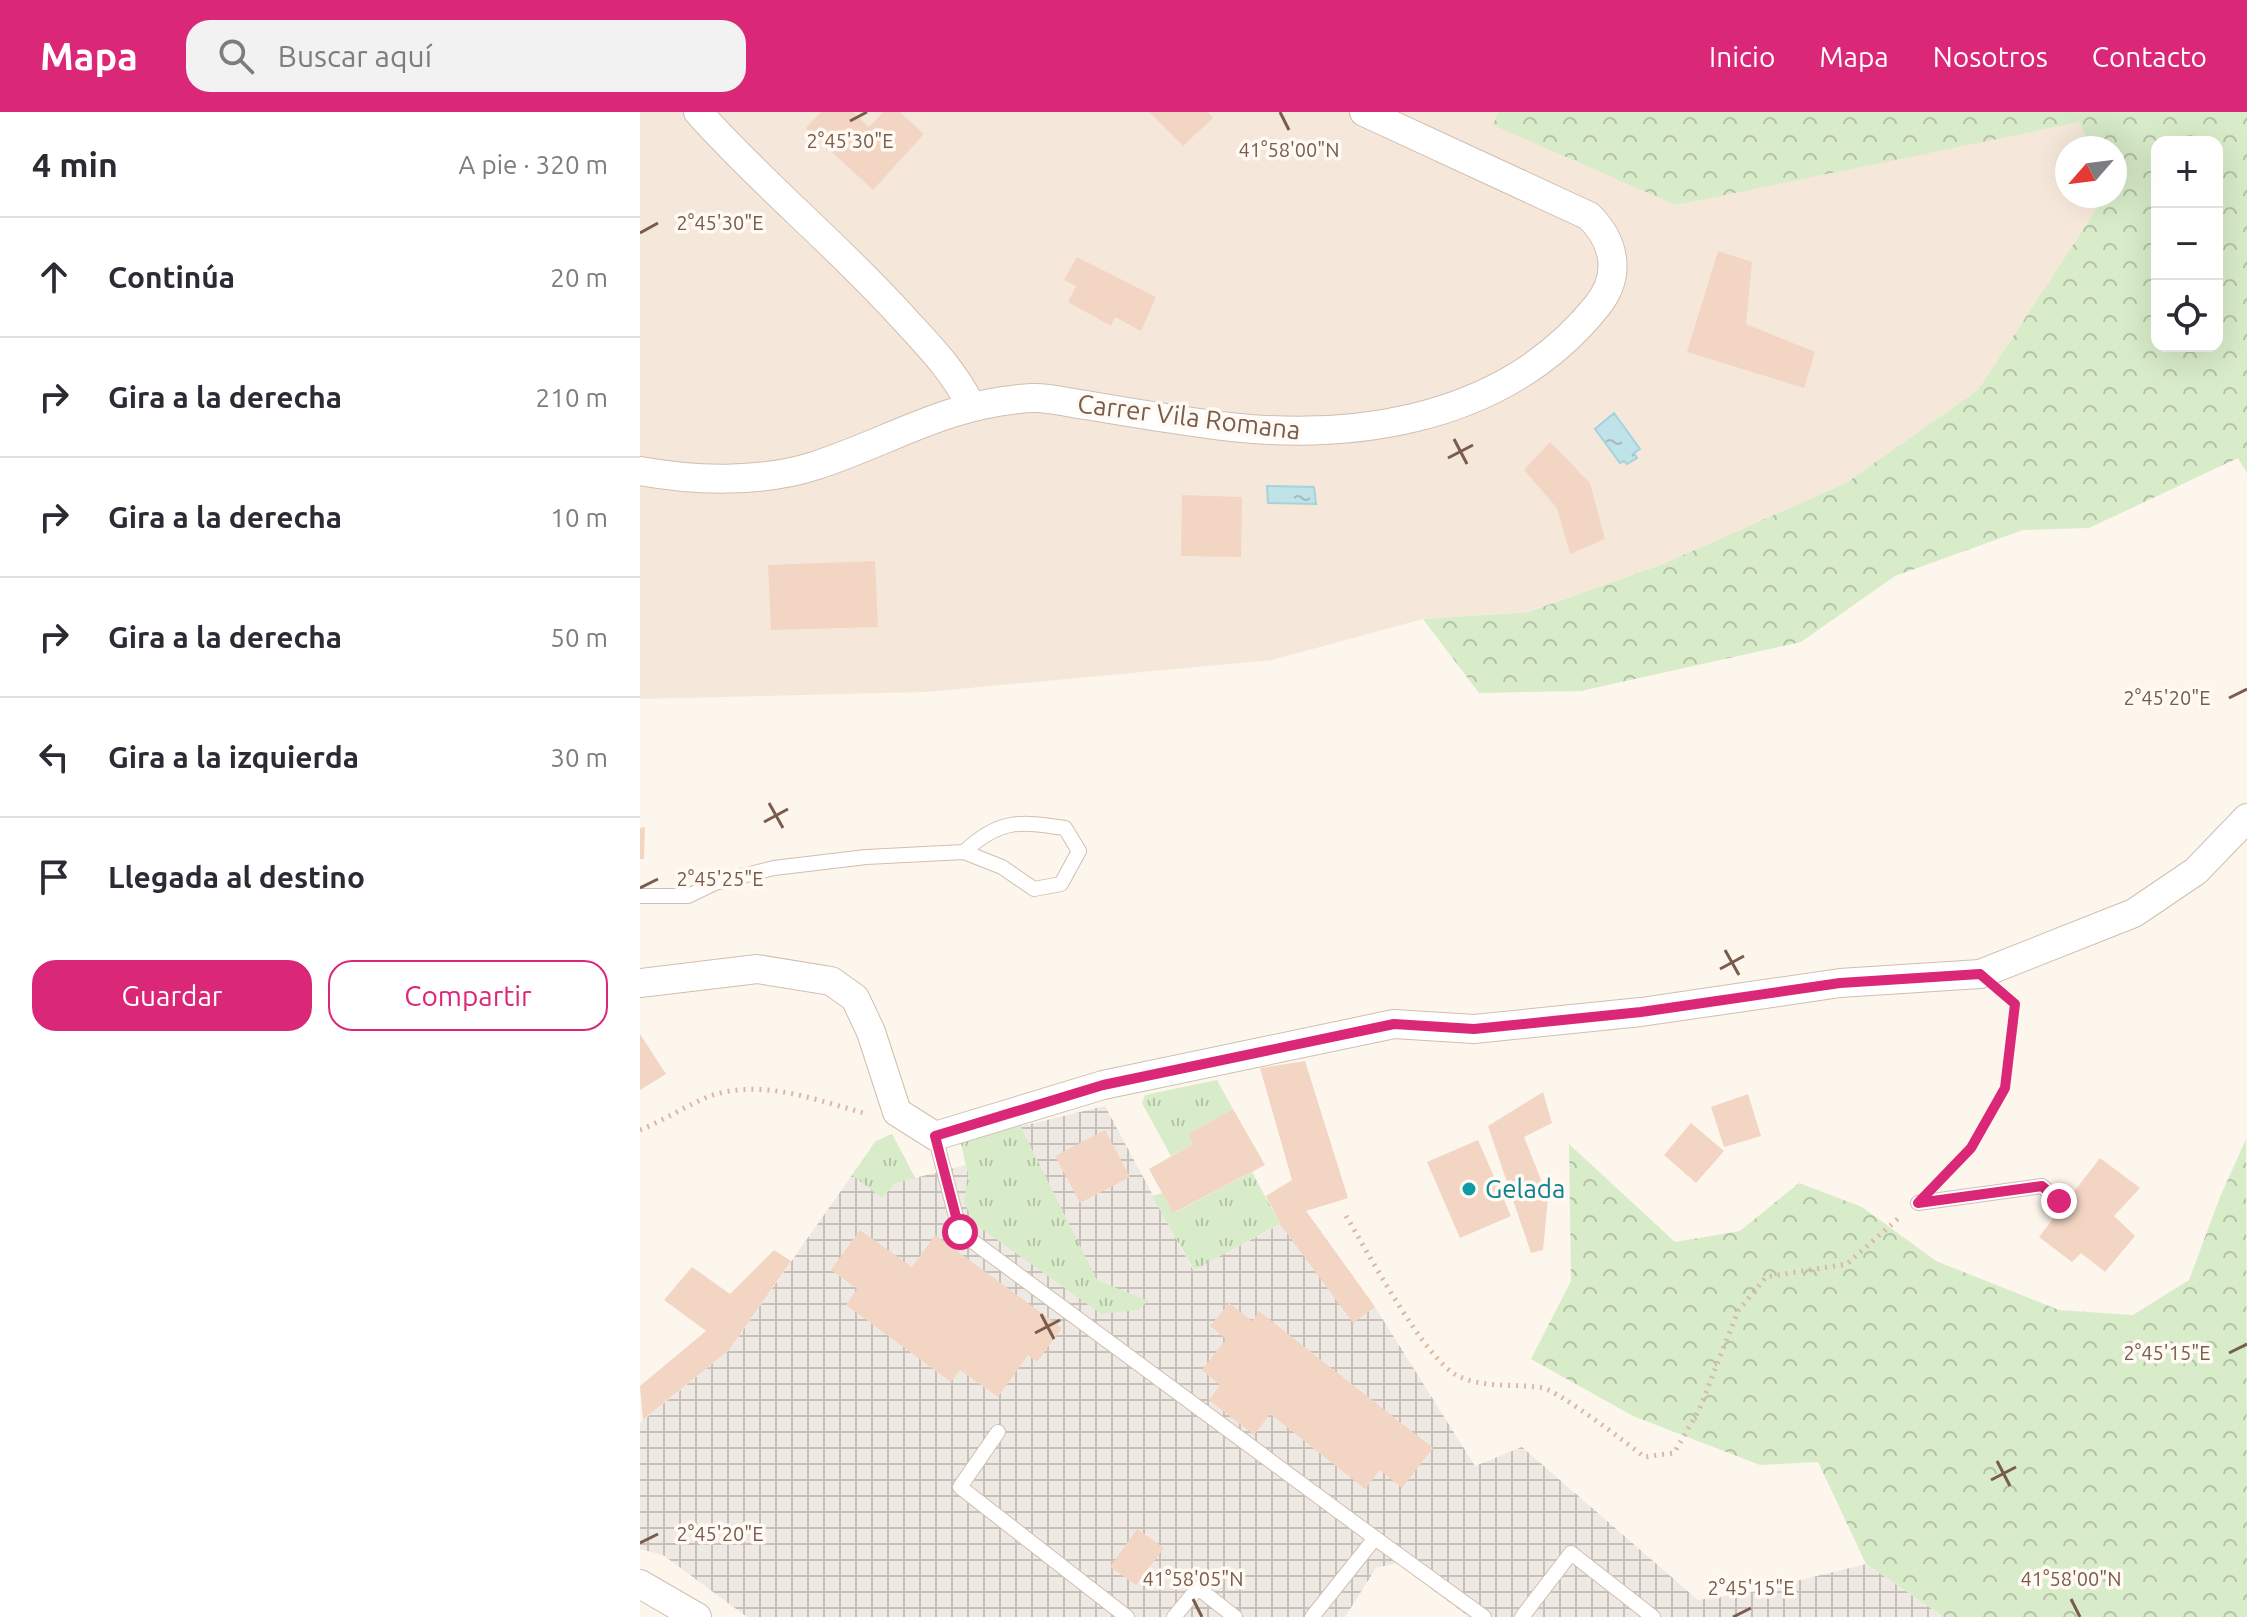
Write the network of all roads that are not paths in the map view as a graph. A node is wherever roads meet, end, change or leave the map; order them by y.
1 (698, 112) edge
2 (1364, 112) edge
3 (970, 404) junction
4 (640, 471) edge
5 (2247, 818) edge
6 (964, 852) junction
7 (640, 896) edge
8 (640, 983) edge
9 (935, 1136) junction
10 (2059, 1201) dead end
11 (1918, 1203) road end
12 (998, 1432) dead end
13 (1375, 1538) junction
14 (640, 1584) edge
15 (697, 1617) edge
16 (1127, 1617) edge
17 (1174, 1617) edge
18 (1235, 1617) edge
19 (1312, 1617) edge
20 (1484, 1617) edge
21 (1522, 1617) edge
22 (1653, 1617) edge

1 - 3 street
2 - 3 street, Carrer Vila Romana
3 - 4 street, Carrer Vila Romana
5 - 9 street
6 - 6 lane
6 - 7 lane
8 - 9 street
9 - 13 lane
10 - 11 lane
12 - 16 lane
13 - 19 lane
13 - 20 lane
14 - 15 street
17 - 18 lane
21 - 22 lane

